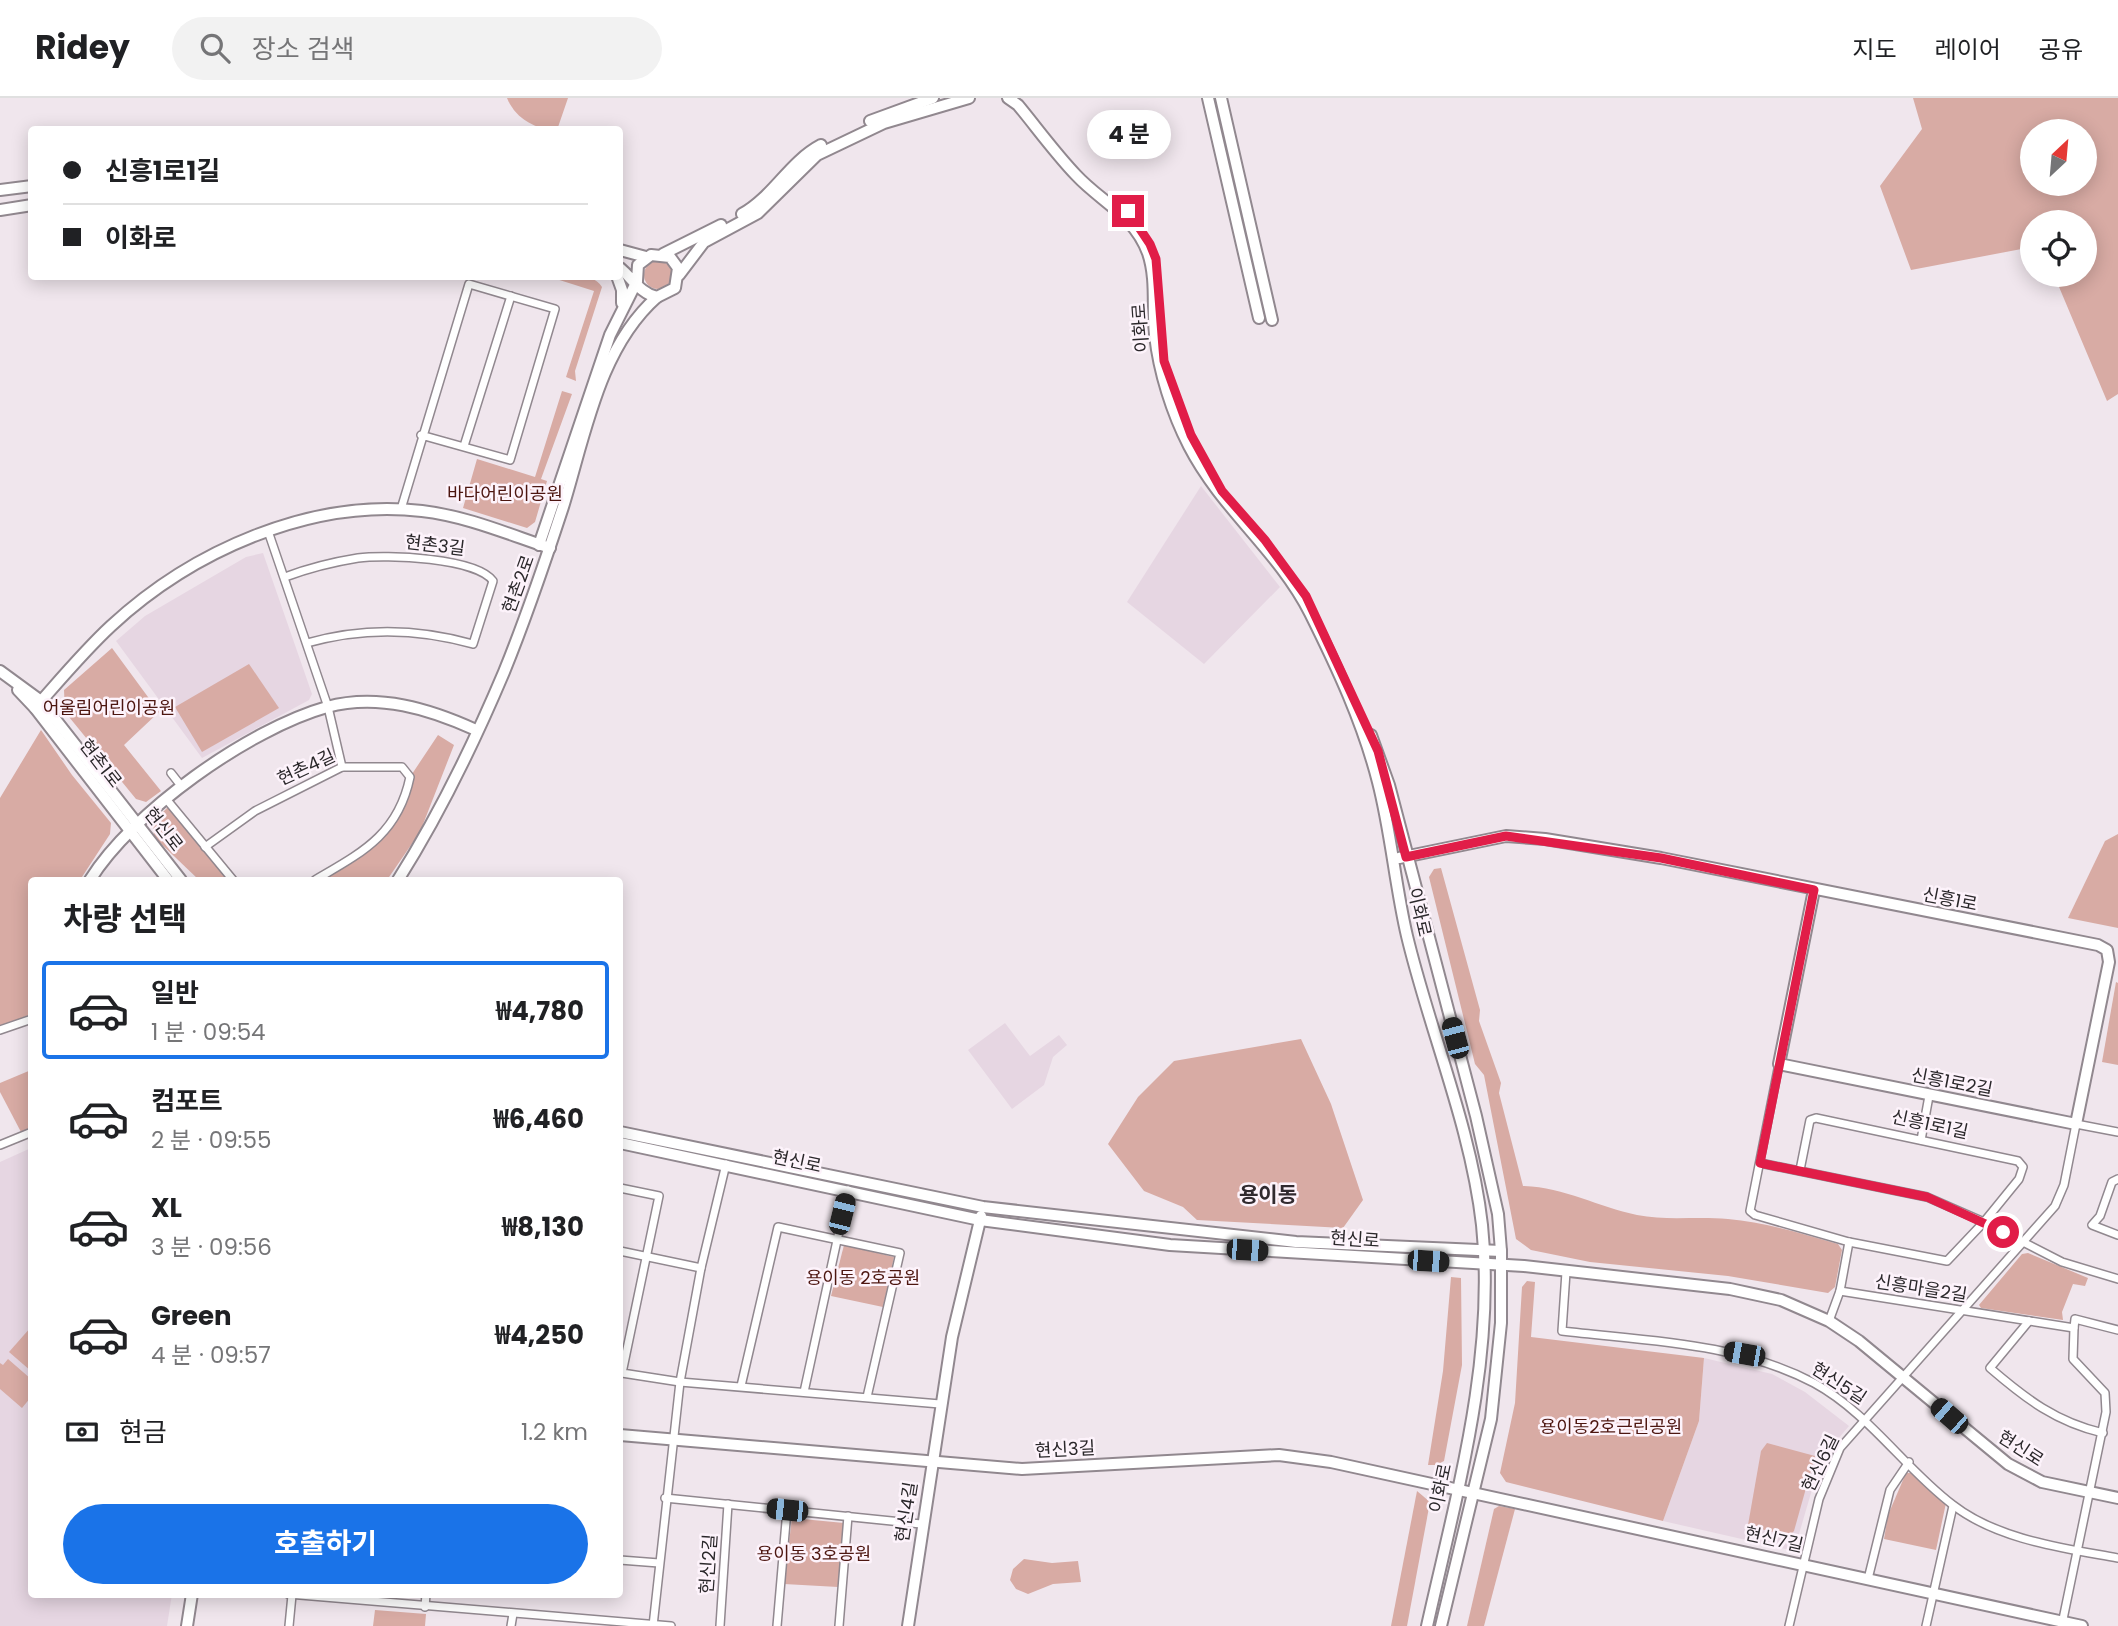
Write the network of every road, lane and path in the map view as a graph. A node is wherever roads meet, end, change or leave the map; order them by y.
1 (933, 98) edge
2 (969, 98) edge
3 (1008, 98) edge
4 (1020, 98) edge
5 (1208, 98) edge
6 (1221, 98) edge
7 (28, 186) edge
8 (0, 190) edge
9 (28, 206) edge
10 (0, 210) edge
11 (623, 251) edge
12 (663, 254) junction
13 (646, 257) junction
14 (623, 270) edge
15 (679, 275) junction
16 (618, 280) edge
17 (637, 281) junction
18 (511, 296) junction
19 (657, 297) junction
20 (621, 310) junction
21 (1259, 318) dead end
22 (1272, 320) dead end
23 (421, 435) junction
24 (464, 446) junction
25 (401, 509) junction
26 (268, 531) junction
27 (544, 546) junction
28 (285, 577) junction
29 (307, 643) junction
30 (0, 672) edge
31 (38, 704) junction
32 (328, 707) junction
33 (476, 730) junction
34 (342, 767) junction
35 (170, 773) dead end
36 (182, 787) junction
37 (167, 800) junction
38 (134, 827) junction
39 (205, 848) junction
40 (1406, 857) junction
41 (1390, 860) junction
42 (93, 877) edge
43 (166, 877) edge
44 (178, 877) edge
45 (230, 877) edge
46 (320, 877) edge
47 (400, 877) edge
48 (1814, 890) junction
49 (28, 1020) edge
50 (0, 1030) edge
51 (1779, 1064) junction
52 (1929, 1096) junction
53 (2076, 1124) junction
54 (2118, 1132) edge
55 (623, 1133) edge
56 (28, 1134) edge
57 (1921, 1140) junction
58 (623, 1144) edge
59 (0, 1145) edge
60 (726, 1163) junction
61 (1760, 1163) junction
62 (1800, 1170) junction
63 (2118, 1179) edge
64 (623, 1189) edge
65 (849, 1189) junction
66 (983, 1207) junction
67 (980, 1220) junction
68 (1984, 1222) junction
69 (2118, 1235) edge
70 (836, 1239) junction
71 (1849, 1242) junction
72 (2022, 1243) junction
73 (1482, 1251) junction
74 (1501, 1251) junction
75 (623, 1252) edge
76 (646, 1256) junction
77 (1482, 1265) junction
78 (1502, 1266) junction
79 (701, 1268) junction
80 (1566, 1272) junction
81 (2118, 1279) edge
82 (1840, 1291) junction
83 (1962, 1310) junction
84 (1829, 1321) junction
85 (2029, 1321) junction
86 (2074, 1328) junction
87 (2118, 1330) edge
88 (623, 1364) edge
89 (623, 1373) edge
90 (1902, 1375) junction
91 (680, 1382) junction
92 (741, 1386) junction
93 (804, 1392) junction
94 (867, 1397) junction
95 (940, 1404) junction
96 (1863, 1419) junction
97 (2103, 1433) junction
98 (623, 1435) edge
99 (672, 1439) junction
100 (932, 1462) junction
101 (1909, 1462) junction
102 (1458, 1490) junction
103 (2092, 1492) junction
104 (1472, 1493) junction
105 (665, 1498) junction
106 (2118, 1498) edge
107 (728, 1504) junction
108 (1953, 1506) junction
109 (787, 1510) junction
110 (849, 1516) junction
111 (921, 1524) junction
112 (2077, 1551) junction
113 (2118, 1558) edge
114 (623, 1560) edge
115 (659, 1563) junction
116 (1802, 1563) junction
117 (1868, 1579) junction
118 (1933, 1594) junction
119 (191, 1598) edge
120 (290, 1598) edge
121 (332, 1598) edge
122 (426, 1598) edge
123 (425, 1607) junction
124 (513, 1614) junction
125 (2063, 1624) edge
126 (653, 1625) edge
127 (187, 1626) edge
128 (289, 1626) edge
129 (512, 1626) edge
130 (671, 1626) edge
131 (720, 1626) edge
132 (777, 1626) edge
133 (839, 1626) edge
134 (908, 1626) edge
135 (1427, 1626) edge
136 (1441, 1626) edge
137 (1788, 1626) edge
138 (1926, 1626) edge
139 (2082, 1626) edge

1 - 12 street
2 - 15 street
3 - 41 street, 이화로
4 - 40 street, 이화로
5 - 21 street
6 - 22 street
7 - 8 street
9 - 10 street
11 - 13 street
12 - 13 street
12 - 15 street
13 - 17 street
14 - 17 street
15 - 19 street
16 - 20 street
17 - 19 street
17 - 20 street, 현촌2로
18 - 23 street, 현촌3길
18 - 24 street
18 - 24 street, 현촌3길
19 - 27 street, 현촌2로
20 - 27 street, 현촌2로
23 - 24 street, 현촌3길
23 - 25 street, 현촌3길
25 - 26 street, 현촌3길
25 - 27 street, 현촌3길
26 - 28 street
26 - 31 street, 현촌3길
27 - 33 street, 현촌2로
28 - 29 street
28 - 29 street, 현촌3길
29 - 32 street
30 - 31 street, 현신로
31 - 38 street, 현신로
32 - 33 street
32 - 34 street
32 - 36 street
33 - 47 street, 현촌2로
34 - 39 street, 현촌4길
34 - 46 street, 현촌4길
35 - 36 street
36 - 37 street
37 - 38 street
37 - 39 street
38 - 42 street
38 - 43 street
38 - 44 street, 현신로
39 - 45 street
40 - 41 street, 신흥1로
40 - 48 street, 신흥1로
40 - 74 street, 이화로
41 - 73 street, 이화로
48 - 51 street, 신흥1로1길
48 - 53 street, 신흥1로
49 - 50 street
51 - 52 street, 신흥1로2길
51 - 61 street, 신흥1로1길
52 - 53 street, 신흥1로2길
52 - 57 street
53 - 54 street, 신흥1로2길
53 - 72 street, 신흥1로
55 - 66 street, 현신로
56 - 59 street
57 - 62 street, 신흥1로1길
57 - 68 street, 신흥1로1길
58 - 60 street, 현신로
60 - 65 street, 현신로
60 - 79 street
61 - 62 street
61 - 71 street, 신흥1로1길
62 - 68 street
63 - 69 street
64 - 76 street
65 - 67 street, 현신로
65 - 70 street
66 - 67 street, 현신4길
66 - 73 street, 현신로
67 - 77 street, 현신로
67 - 95 street, 현신4길
68 - 71 street, 신흥1로1길
68 - 72 street
70 - 92 street
70 - 93 street
70 - 94 street
71 - 82 street
72 - 81 street
72 - 83 street, 신흥1로
73 - 74 street, 현신로
73 - 77 street, 이화로
74 - 78 street, 이화로
75 - 76 street
76 - 79 street
76 - 88 street
77 - 78 street, 현신로
77 - 102 street, 이화로
78 - 80 street, 현신로
78 - 104 street, 이화로
79 - 91 street
80 - 84 street, 현신로
80 - 96 street, 현신5길
82 - 83 street, 신흥마을2길
82 - 84 street
83 - 85 street, 신흥마을2길
83 - 90 street, 현신6길
84 - 90 street, 현신로
85 - 86 street, 신흥마을2길
85 - 97 street
86 - 87 street, 신흥마을2길
86 - 97 street
89 - 91 street
90 - 96 street, 현신6길
90 - 103 street, 현신로
91 - 92 street
91 - 99 street
92 - 93 street
93 - 94 street
94 - 95 street
95 - 100 street, 현신4길
96 - 101 street, 현신5길
96 - 116 street, 현신6길
97 - 103 street
98 - 99 street, 현신3길
99 - 100 street, 현신3길
99 - 105 street
100 - 102 street, 현신3길
100 - 111 street, 현신4길
101 - 108 street, 현신5길
101 - 117 street
102 - 104 street, 현신7길
102 - 135 street, 이화로
103 - 106 street, 현신로
103 - 112 street
104 - 116 street, 현신7길
104 - 136 street, 이화로
105 - 107 street
105 - 115 street
107 - 109 street
107 - 131 street, 현신2길
108 - 112 street, 현신5길
108 - 118 street
109 - 110 street
109 - 132 street
110 - 111 street
110 - 133 street
111 - 134 street, 현신4길
112 - 113 street, 현신5길
112 - 125 street
114 - 115 street
115 - 126 street
116 - 117 street, 현신7길
116 - 137 street, 현신6길
117 - 118 street, 현신7길
118 - 125 street, 현신7길
118 - 138 street
119 - 127 street
120 - 128 street
121 - 123 street
122 - 123 street
123 - 124 street
124 - 126 street
124 - 129 street
125 - 139 street, 현신7길
126 - 130 street

